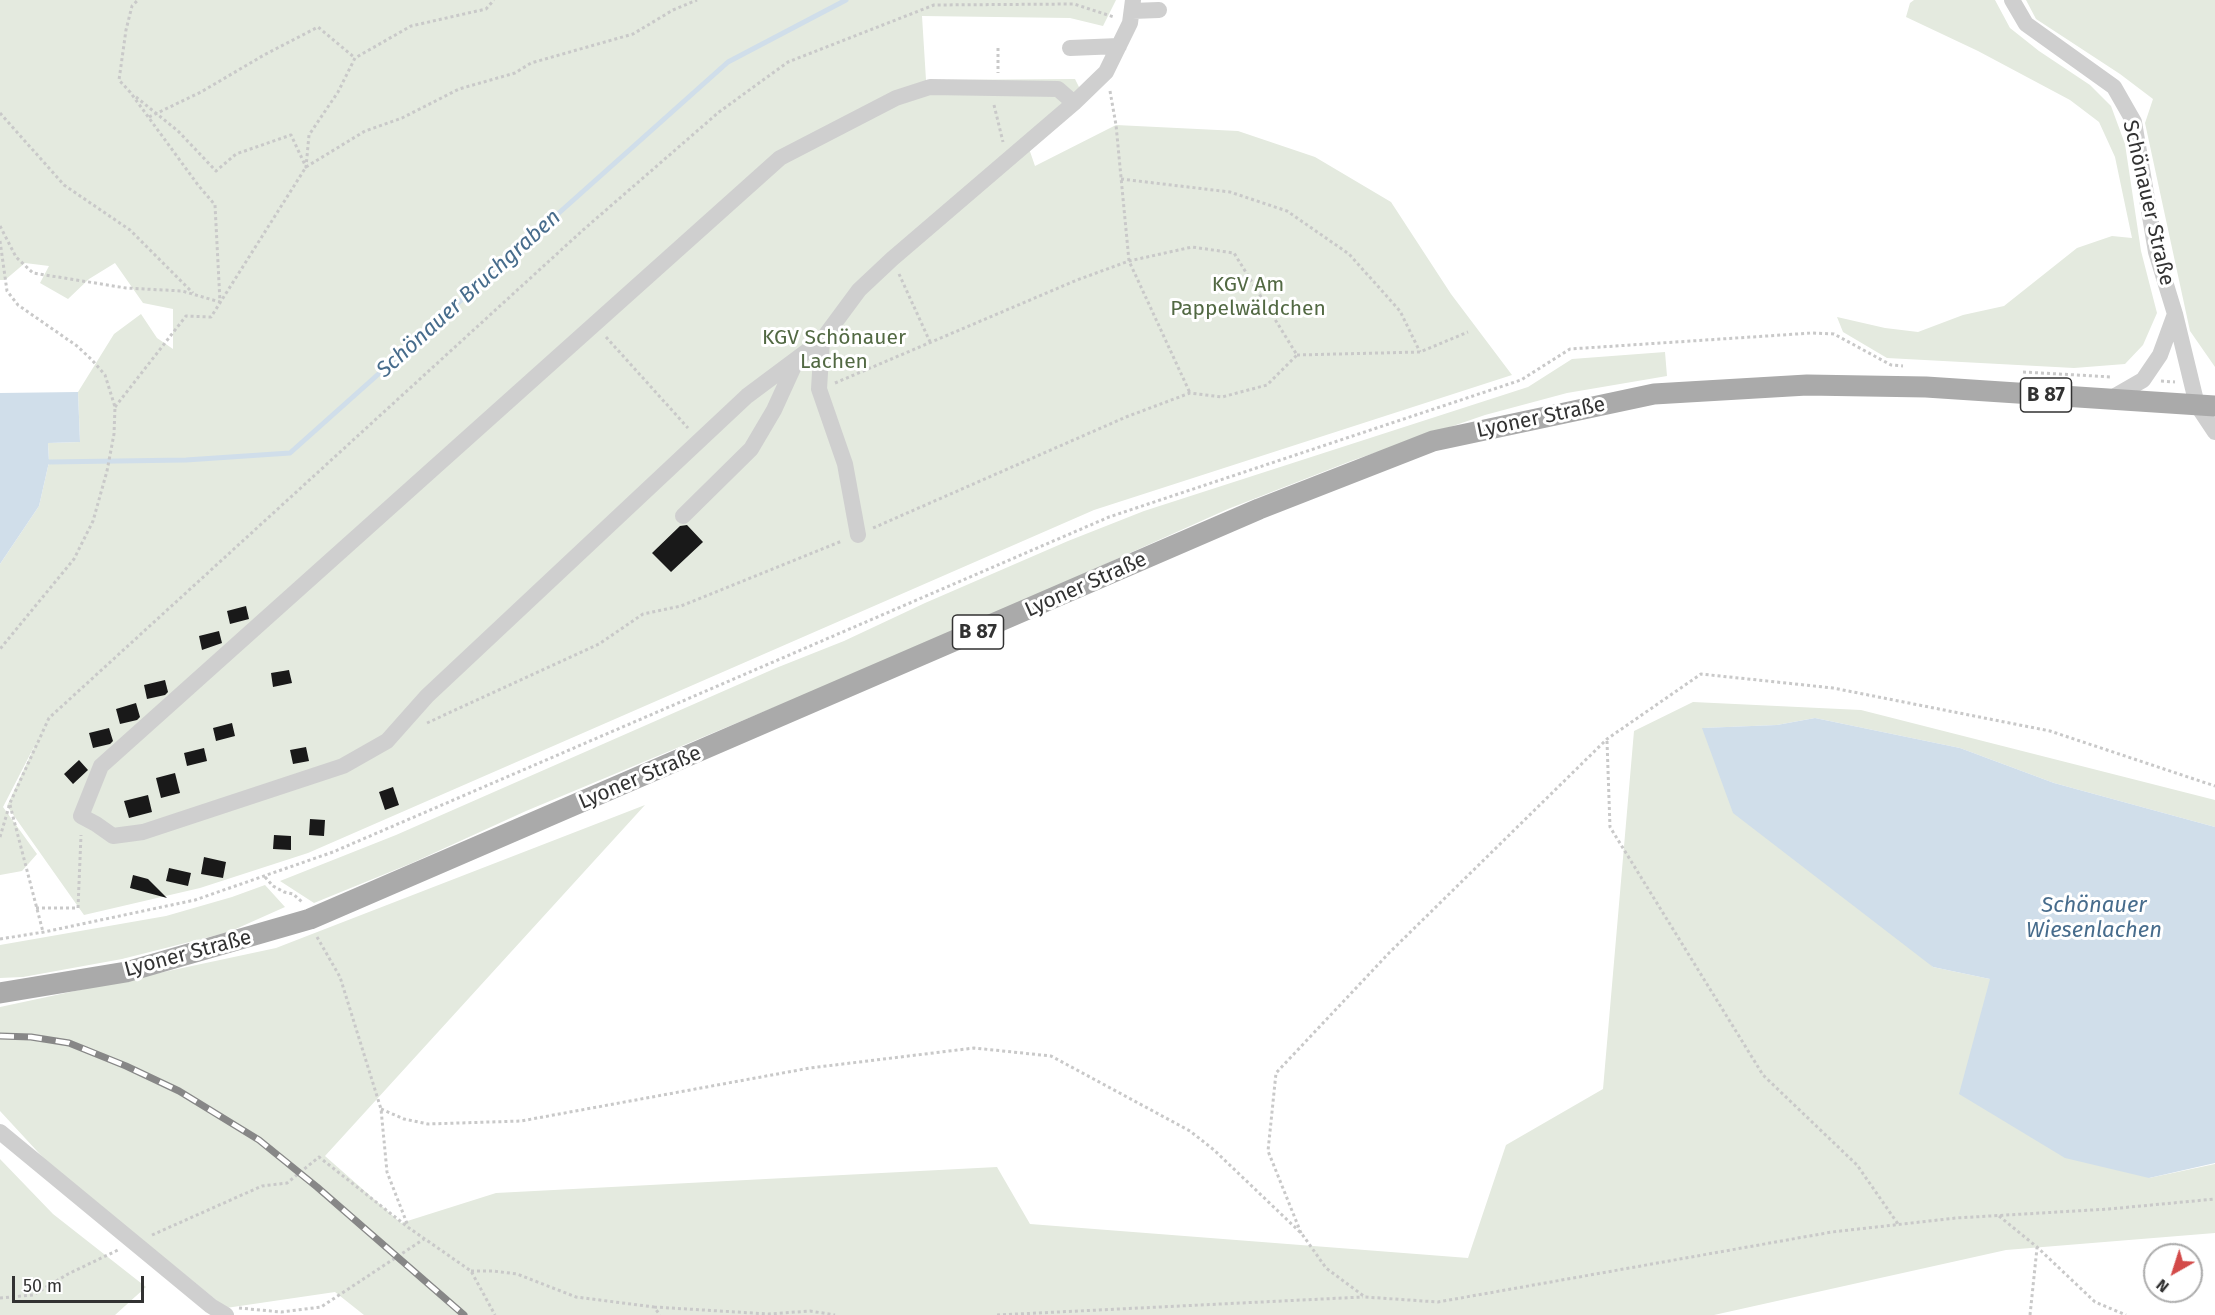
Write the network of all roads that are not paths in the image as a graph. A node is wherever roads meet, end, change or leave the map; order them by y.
1 (2012, 0) edge
2 (1159, 10) dead end
3 (1132, 11) edge
4 (1119, 46) junction
5 (1070, 48) dead end
6 (1074, 103) junction
7 (2175, 314) junction
8 (822, 340) junction
9 (796, 360) junction
10 (2110, 399) junction
11 (2206, 405) edge
12 (2215, 432) edge
13 (683, 516) dead end
14 (858, 535) road end
15 (0, 993) edge
16 (0, 1132) edge
17 (226, 1315) edge

1 - 7 street, Schönauer Straße
2 - 3 street
3 - 4 street
4 - 5 street
4 - 6 street
6 - 8 street
6 - 9 street
7 - 10 street, Schönauer Straße
7 - 11 street, Schönauer Straße
8 - 9 street
8 - 14 street
9 - 13 street
10 - 11 main road, Lyoner Straße / B 87
10 - 15 main road, Lyoner Straße / B 87
11 - 12 street
16 - 17 street

